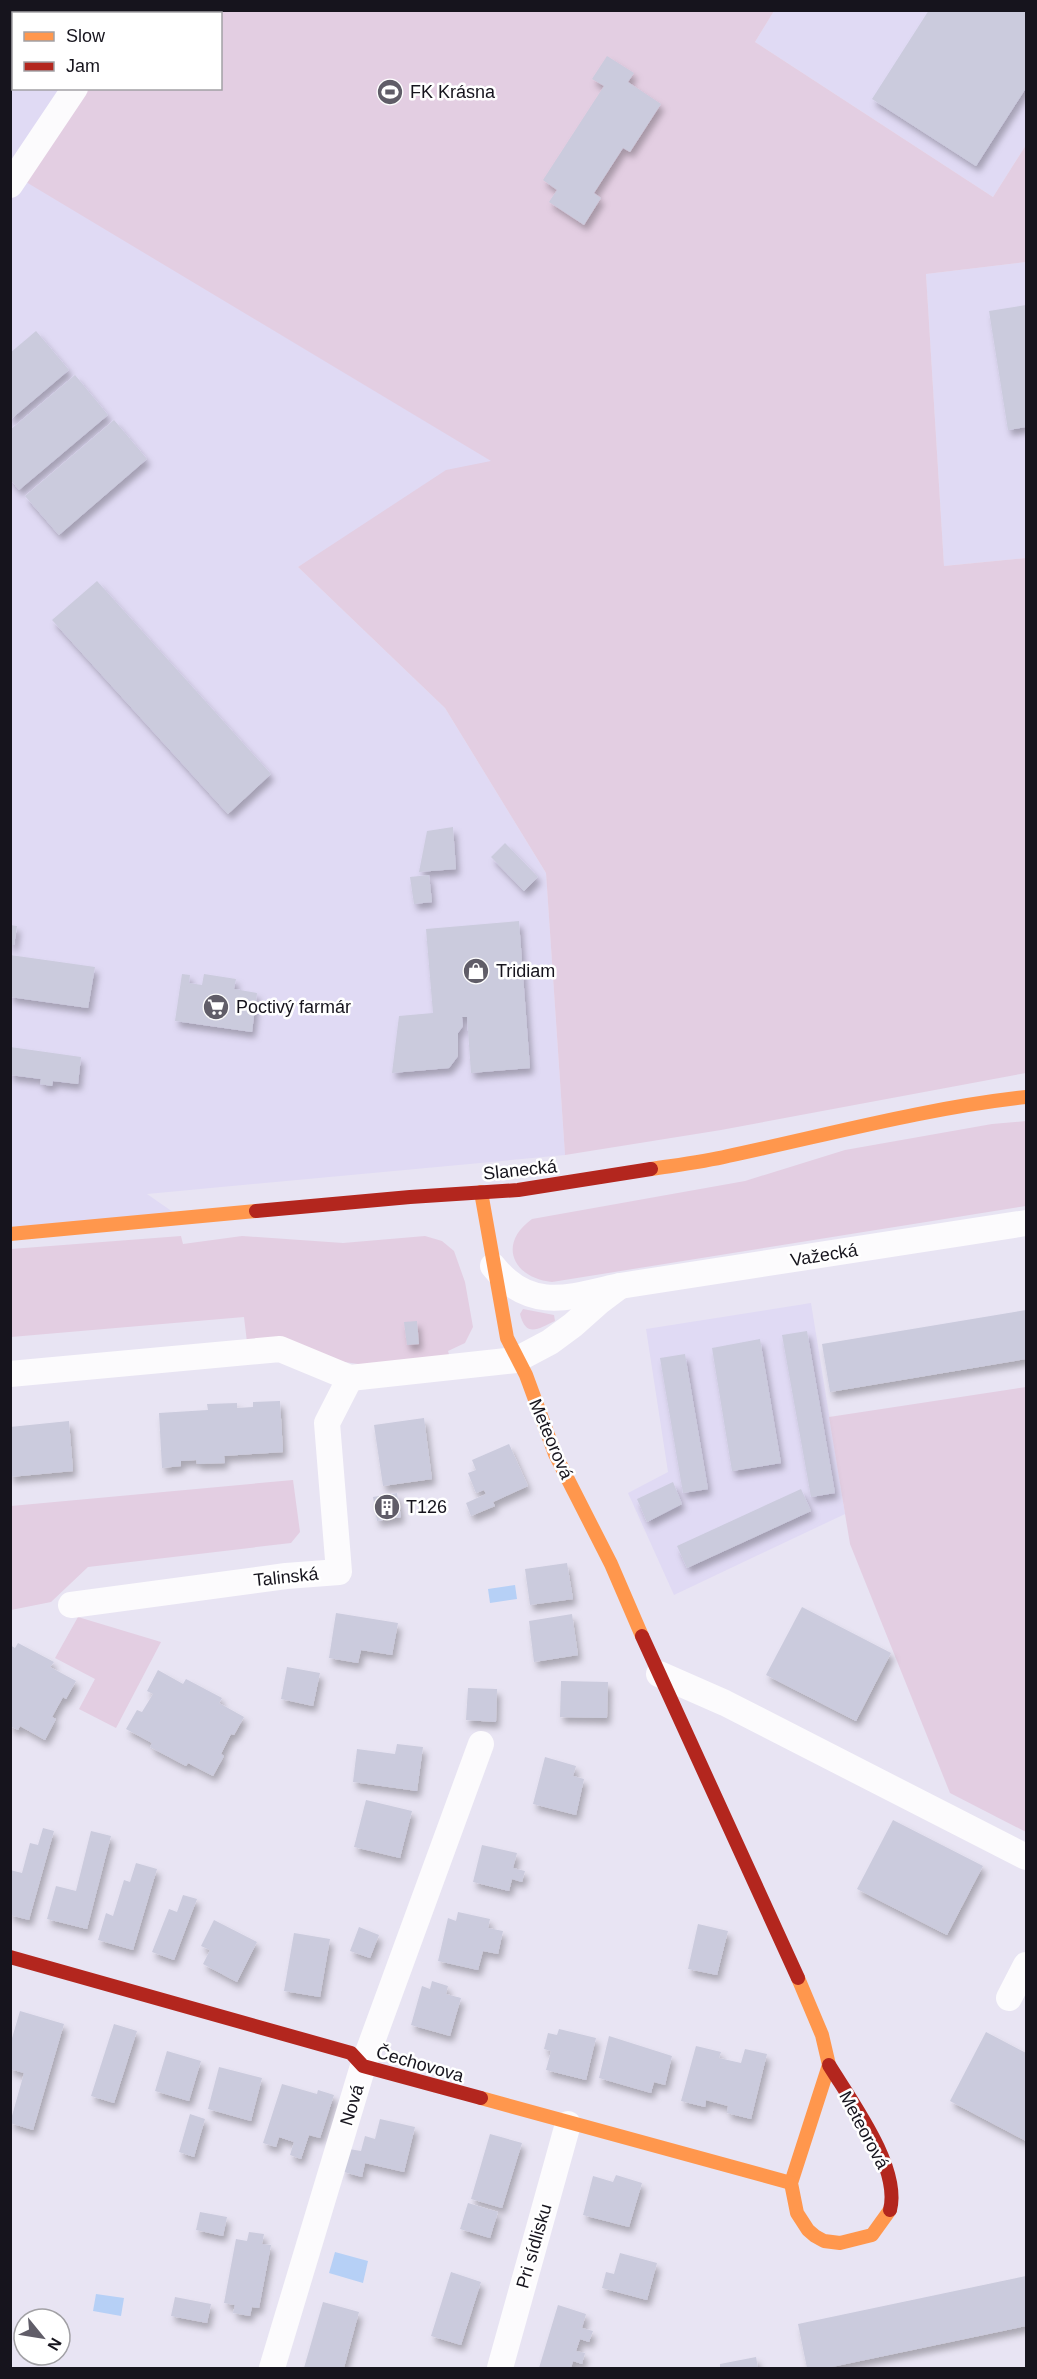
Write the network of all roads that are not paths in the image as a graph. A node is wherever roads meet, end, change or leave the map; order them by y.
1 (74, 90) edge
2 (10, 185) edge
3 (1026, 1097) edge
4 (481, 1192) junction
5 (1026, 1222) edge
6 (10, 1234) edge
7 (493, 1266) junction
8 (620, 1286) junction
9 (516, 1360) junction
10 (10, 1374) edge
11 (350, 1378) junction
12 (71, 1605) dead end
13 (659, 1674) junction
14 (481, 1744) dead end
15 (1026, 1857) edge
16 (10, 1957) edge
17 (1026, 1965) edge
18 (1009, 1998) dead end
19 (829, 2065) junction
20 (363, 2066) junction
21 (568, 2124) junction
22 (791, 2183) junction
23 (272, 2368) edge
24 (500, 2368) edge

1 - 2 street
3 - 4 street, Slanecká
4 - 6 street, Slanecká
4 - 7 street, Meteorová
5 - 8 street, Važecká
7 - 8 street, Važecká
7 - 9 street, Meteorová
8 - 9 street, Važecká
9 - 11 street
9 - 13 street, Meteorová
10 - 11 street
11 - 12 street, Talinská
13 - 15 street
13 - 19 street, Meteorová
14 - 20 street, Nová
16 - 20 street, Čechovova
17 - 18 street
19 - 22 street, Meteorová
19 - 22 street, Meteorová
20 - 21 street, Čechovova
20 - 23 street, Nová
21 - 22 street, Čechovova
21 - 24 street, Pri sídlisku

